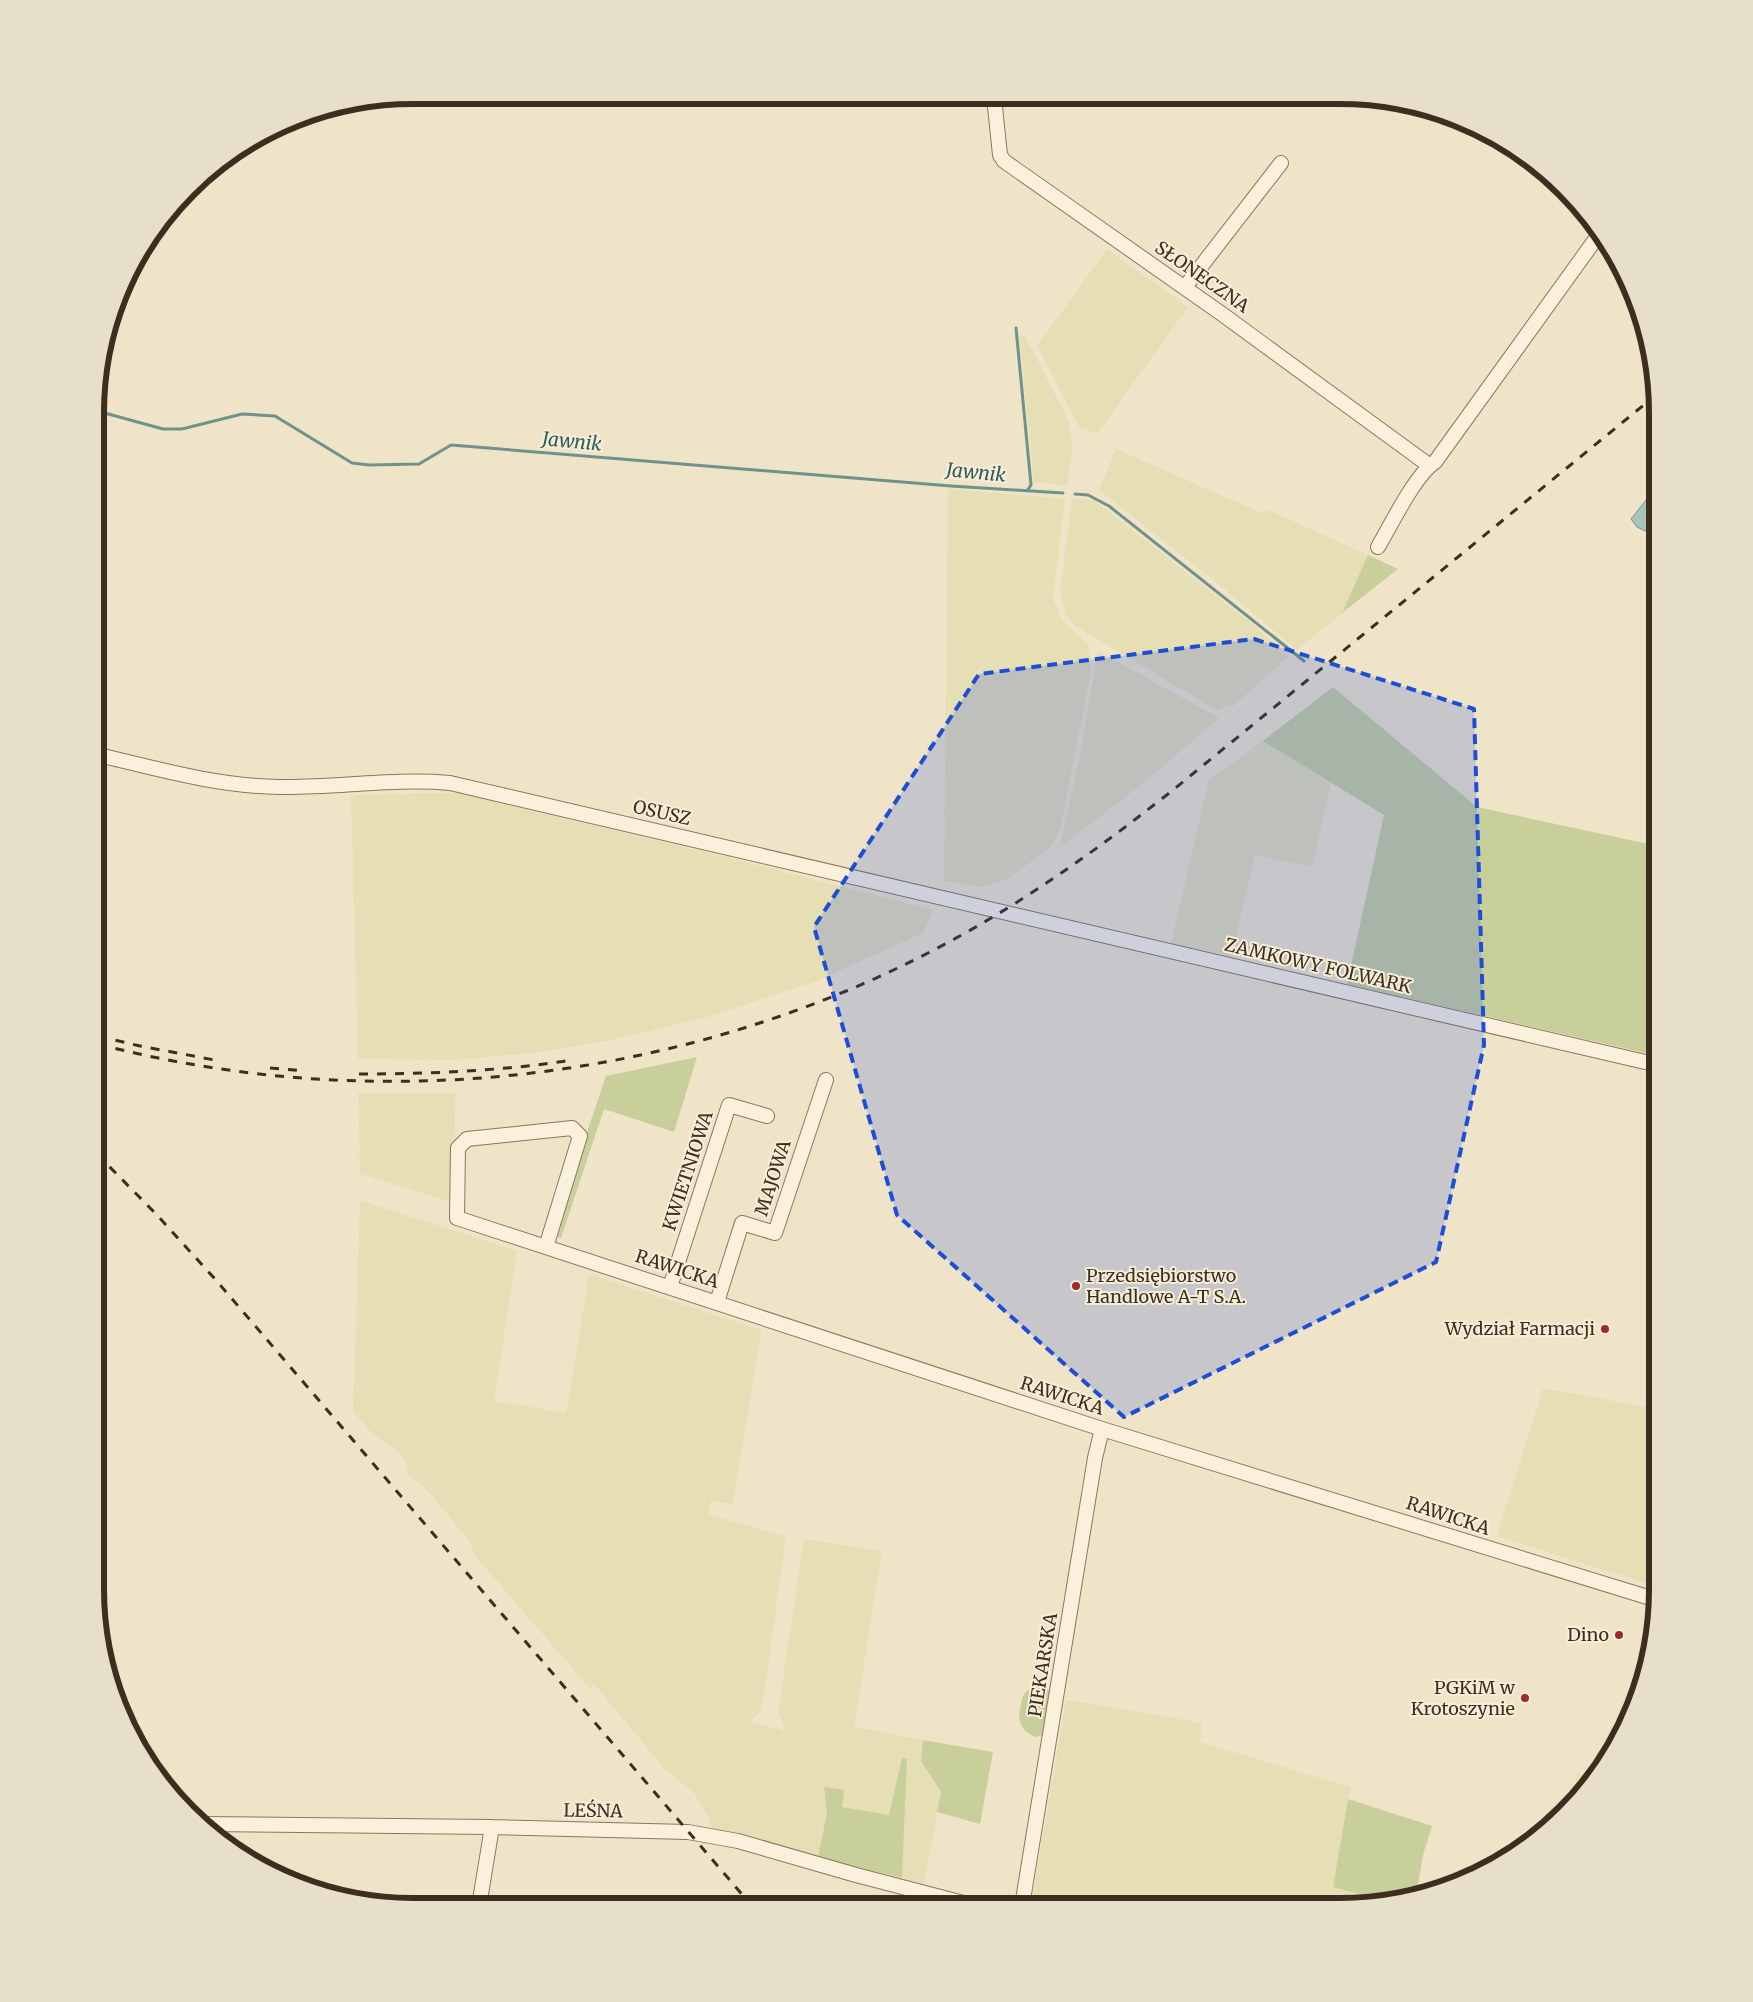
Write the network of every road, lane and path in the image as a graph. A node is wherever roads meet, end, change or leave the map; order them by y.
1 (995, 104) edge
2 (1281, 162) dead end
3 (1596, 239) edge
4 (1185, 287) junction
5 (1430, 466) junction
6 (1378, 547) dead end
7 (104, 756) edge
8 (969, 904) joint
9 (1649, 1063) edge
10 (826, 1080) dead end
11 (767, 1116) dead end
12 (546, 1247) junction
13 (670, 1287) junction
14 (717, 1302) junction
15 (1102, 1429) junction
16 (1649, 1598) edge
17 (212, 1824) edge
18 (492, 1827) junction
19 (480, 1898) edge
20 (945, 1898) edge
21 (1023, 1898) edge

1 - 4 street, SŁONECZNA
2 - 4 street
3 - 5 street
4 - 5 street, SŁONECZNA
5 - 6 street
7 - 8 street, OSUSZ
8 - 9 street, ZAMKOWY FOLWARK
10 - 14 street, MAJOWA
11 - 13 street, KWIETNIOWA
12 - 12 street, RAWICKA
12 - 13 street, RAWICKA
13 - 14 street, RAWICKA
14 - 15 street, RAWICKA
15 - 16 street, RAWICKA
15 - 21 street, PIEKARSKA
17 - 18 street, LEŚNA
18 - 19 street
18 - 20 street, LEŚNA

